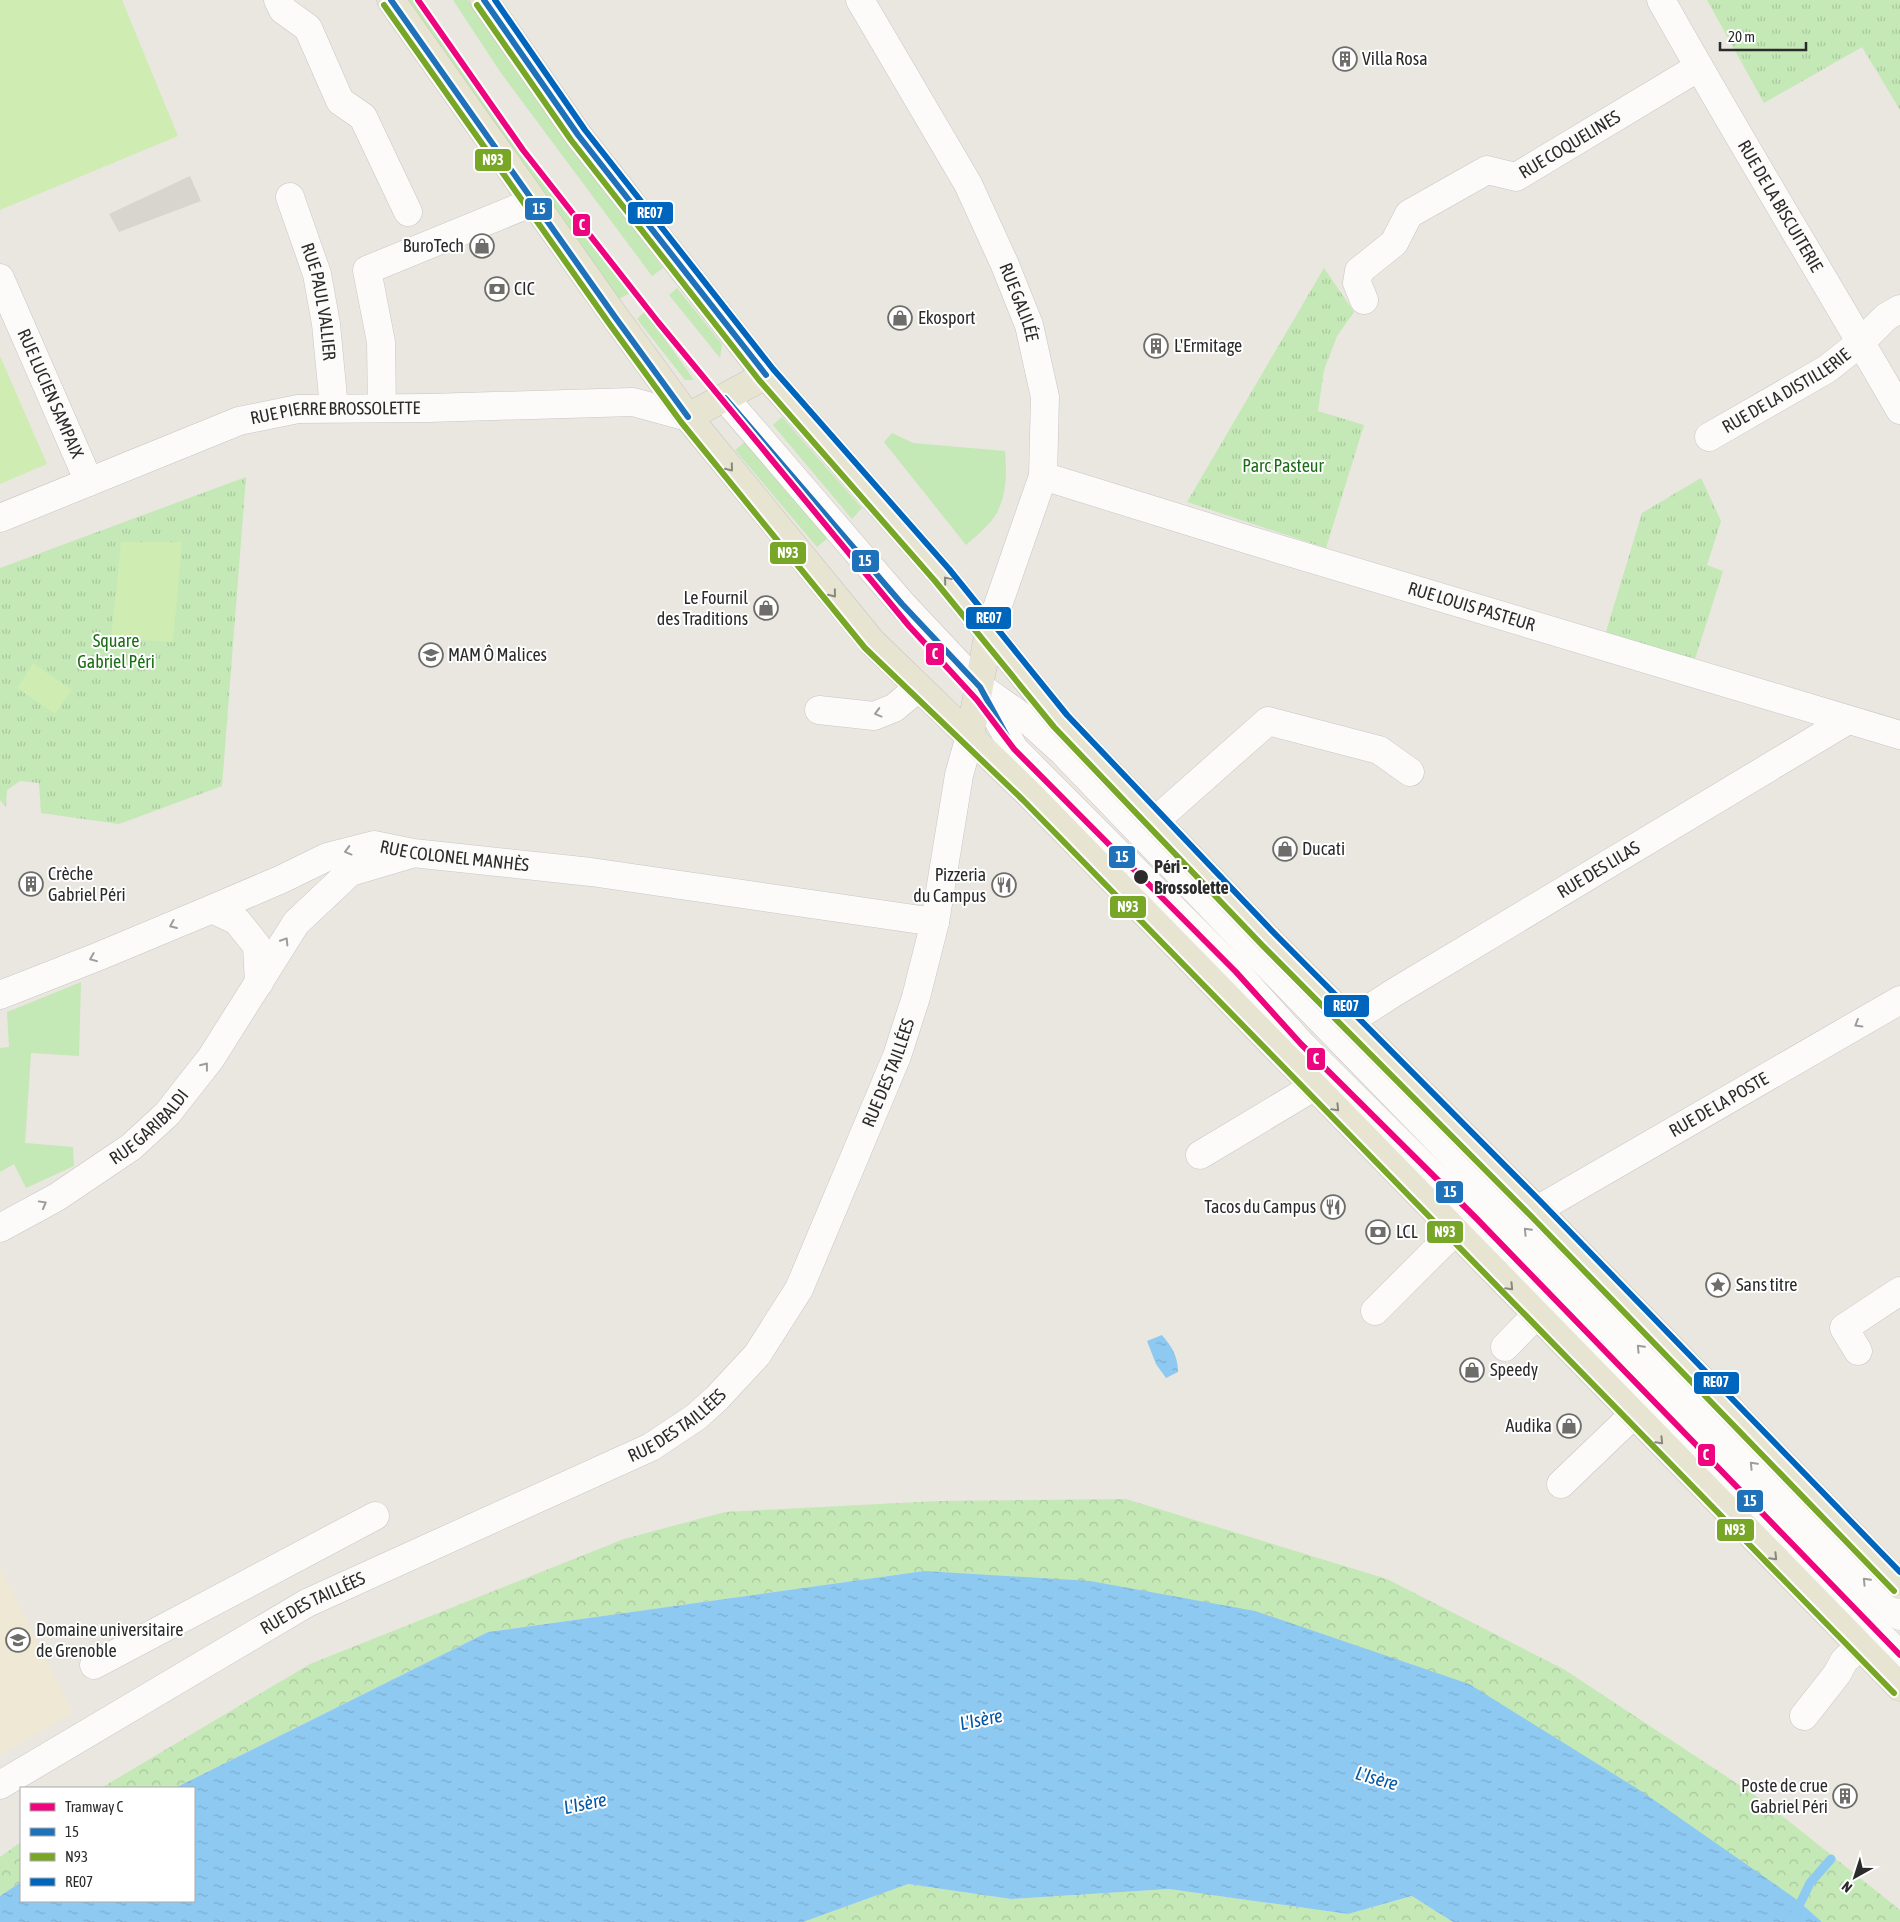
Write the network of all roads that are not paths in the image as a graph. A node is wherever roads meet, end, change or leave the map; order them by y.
1 (278, 0) edge
2 (391, 0) edge
3 (484, 0) edge
4 (860, 0) edge
5 (1661, 0) edge
6 (1699, 68) junction
7 (290, 197) dead end
8 (533, 202) junction
9 (408, 212) dead end
10 (0, 278) edge
11 (1360, 292) dead end
12 (1900, 309) edge
13 (1861, 342) junction
14 (766, 375) junction
15 (725, 398) junction
16 (334, 408) junction
17 (382, 408) junction
18 (1900, 410) edge
19 (688, 417) junction
20 (1709, 437) dead end
21 (1043, 476) junction
22 (89, 482) junction
23 (0, 518) edge
24 (989, 631) junction
25 (980, 686) junction
26 (918, 688) junction
27 (819, 710) dead end
28 (1848, 720) junction
29 (1900, 735) edge
30 (970, 736) junction
31 (1410, 772) dead end
32 (1155, 821) junction
33 (413, 853) junction
34 (212, 909) junction
35 (935, 922) junction
36 (259, 983) junction
37 (0, 995) edge
38 (1900, 1000) edge
39 (1350, 1021) junction
40 (1315, 1086) junction
41 (1200, 1155) dead end
42 (1537, 1210) junction
43 (0, 1228) edge
44 (1456, 1230) junction
45 (1900, 1291) edge
46 (1374, 1311) dead end
47 (1537, 1314) junction
48 (1505, 1347) dead end
49 (1858, 1351) dead end
50 (1634, 1414) junction
51 (1562, 1484) dead end
52 (375, 1516) dead end
53 (1900, 1585) edge
54 (1900, 1616) edge
55 (1860, 1645) junction
56 (94, 1665) dead end
57 (1898, 1674) edge
58 (1804, 1716) dead end
59 (0, 1785) edge

1 - 9 street
2 - 8 main road
3 - 14 main road
4 - 21 street, RUE GALILÉE
5 - 6 street, RUE DE LA BISCUITERIE
6 - 11 street, RUE COQUELINES
6 - 13 street, RUE DE LA BISCUITERIE
7 - 16 street, RUE PAUL VALLIER
8 - 17 street
8 - 19 main road
10 - 22 street, RUE LUCIEN SAMPAIX
12 - 13 street, RUE DE LA DISTILLERIE
13 - 18 street, RUE DE LA BISCUITERIE
13 - 20 street, RUE DE LA DISTILLERIE
14 - 15 main road
24 -> 14 main road
15 - 19 main road
15 - 25 street
16 - 17 street, RUE PIERRE BROSSOLETTE
16 - 22 street, RUE PIERRE BROSSOLETTE
17 - 19 street, RUE PIERRE BROSSOLETTE
19 -> 26 main road
21 - 24 street, RUE GALILÉE
21 - 28 street, RUE LOUIS PASTEUR
22 - 23 street, RUE PIERRE BROSSOLETTE
24 - 25 main road
24 - 32 main road
25 - 30 main road
54 -> 25 street
25 - 57 street
26 -> 27 street
26 - 30 main road
28 - 29 street, RUE LOUIS PASTEUR
28 - 39 street, RUE DES LILAS
30 - 35 street, RUE DES TAILLÉES
30 - 40 main road
31 - 32 street
32 - 39 main road
33 -> 34 street, RUE COLONEL MANHÈS
33 - 35 street, RUE COLONEL MANHÈS
36 -> 33 street, RUE GARIBALDI
34 - 36 street
34 -> 37 street, RUE COLONEL MANHÈS
35 - 59 street, RUE DES TAILLÉES
43 -> 36 street, RUE GARIBALDI
38 -> 42 street, RUE DE LA POSTE
39 - 42 main road
40 - 41 street
40 -> 44 main road
42 - 53 main road
44 - 46 street
44 -> 47 main road
45 - 49 street
47 - 48 street
47 - 50 main road
50 - 51 street
50 -> 55 main road
52 - 56 street
55 - 57 main road
55 - 58 street

